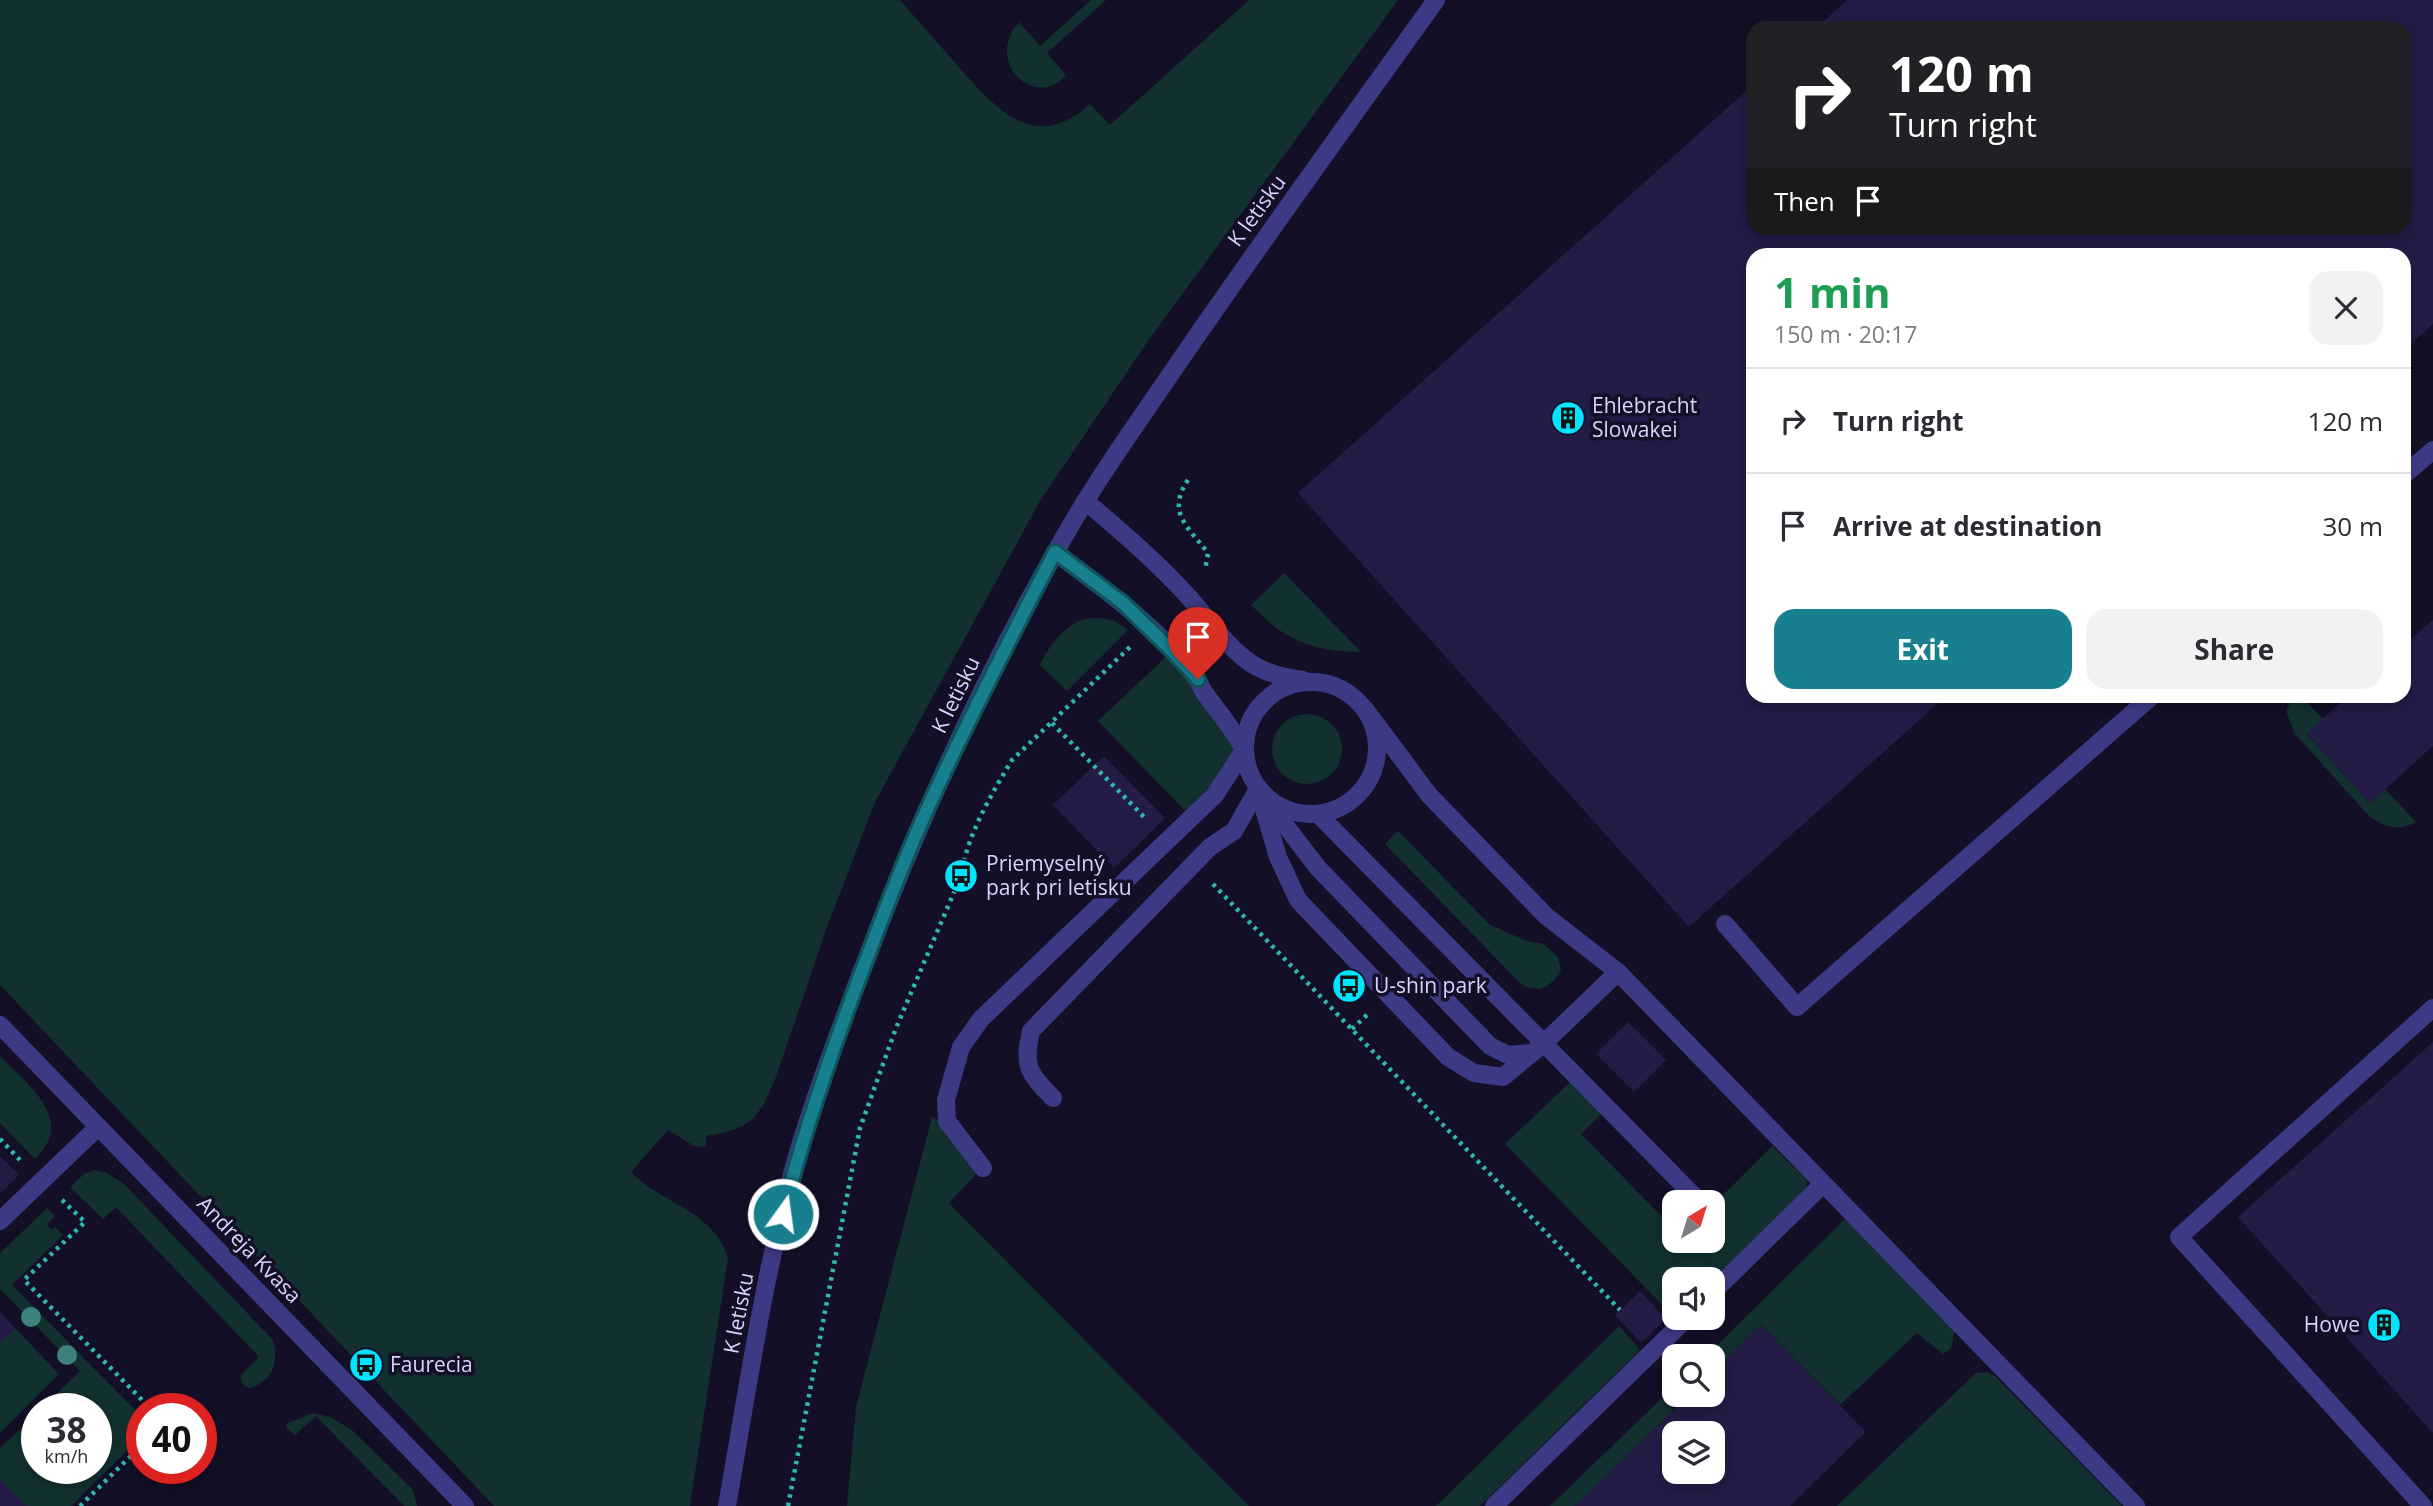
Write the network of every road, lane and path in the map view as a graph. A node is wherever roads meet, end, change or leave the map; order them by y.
1 (1436, 0) edge
2 (2433, 450) edge
3 (2411, 469) edge
4 (1188, 480) dead end
5 (1085, 501) junction
6 (1055, 552) junction
7 (1204, 575) dead end
8 (1131, 645) dead end
9 (1310, 681) junction
10 (2144, 703) edge
11 (1365, 709) junction
12 (1052, 723) junction
13 (1244, 750) junction
14 (1258, 789) junction
15 (1319, 815) junction
16 (1168, 840) junction
17 (1194, 864) junction
18 (1725, 924) dead end
19 (1618, 972) junction
20 (2433, 1008) edge
21 (0, 1025) edge
22 (1537, 1049) junction
23 (1052, 1098) dead end
24 (98, 1127) junction
25 (0, 1139) edge
26 (983, 1168) dead end
27 (41, 1182) junction
28 (1822, 1185) junction
29 (1689, 1190) edge
30 (0, 1221) edge
31 (1725, 1280) edge
32 (1620, 1310) dead end
33 (1675, 1330) edge
34 (135, 1393) edge
35 (126, 1461) edge
36 (80, 1506) edge
37 (465, 1506) edge
38 (727, 1506) edge
39 (788, 1506) edge
40 (1494, 1506) edge
41 (2136, 1506) edge
42 (2423, 1506) edge

1 - 5 street, K letisku
2 - 3 street
4 - 7 path
5 - 6 street, K letisku
5 - 9 street
6 - 13 street
6 - 38 street, K letisku
8 - 12 path
9 - 11 street
9 - 13 street
10 - 18 street
11 - 15 street
11 - 19 street
12 - 16 path
12 - 39 path
13 - 14 street
13 - 16 street
14 - 15 street
14 - 17 street
14 - 22 street
14 - 22 street
15 - 22 street
16 - 26 street
17 - 23 street
17 - 32 path
19 - 22 street
19 - 28 street
20 - 42 street
21 - 24 street, Andreja Kvasa
22 - 29 street
24 - 27 street
24 - 37 street, Andreja Kvasa
25 - 27 path
27 - 30 street
27 - 34 path
28 - 31 street
28 - 41 street
33 - 40 street
35 - 36 path

